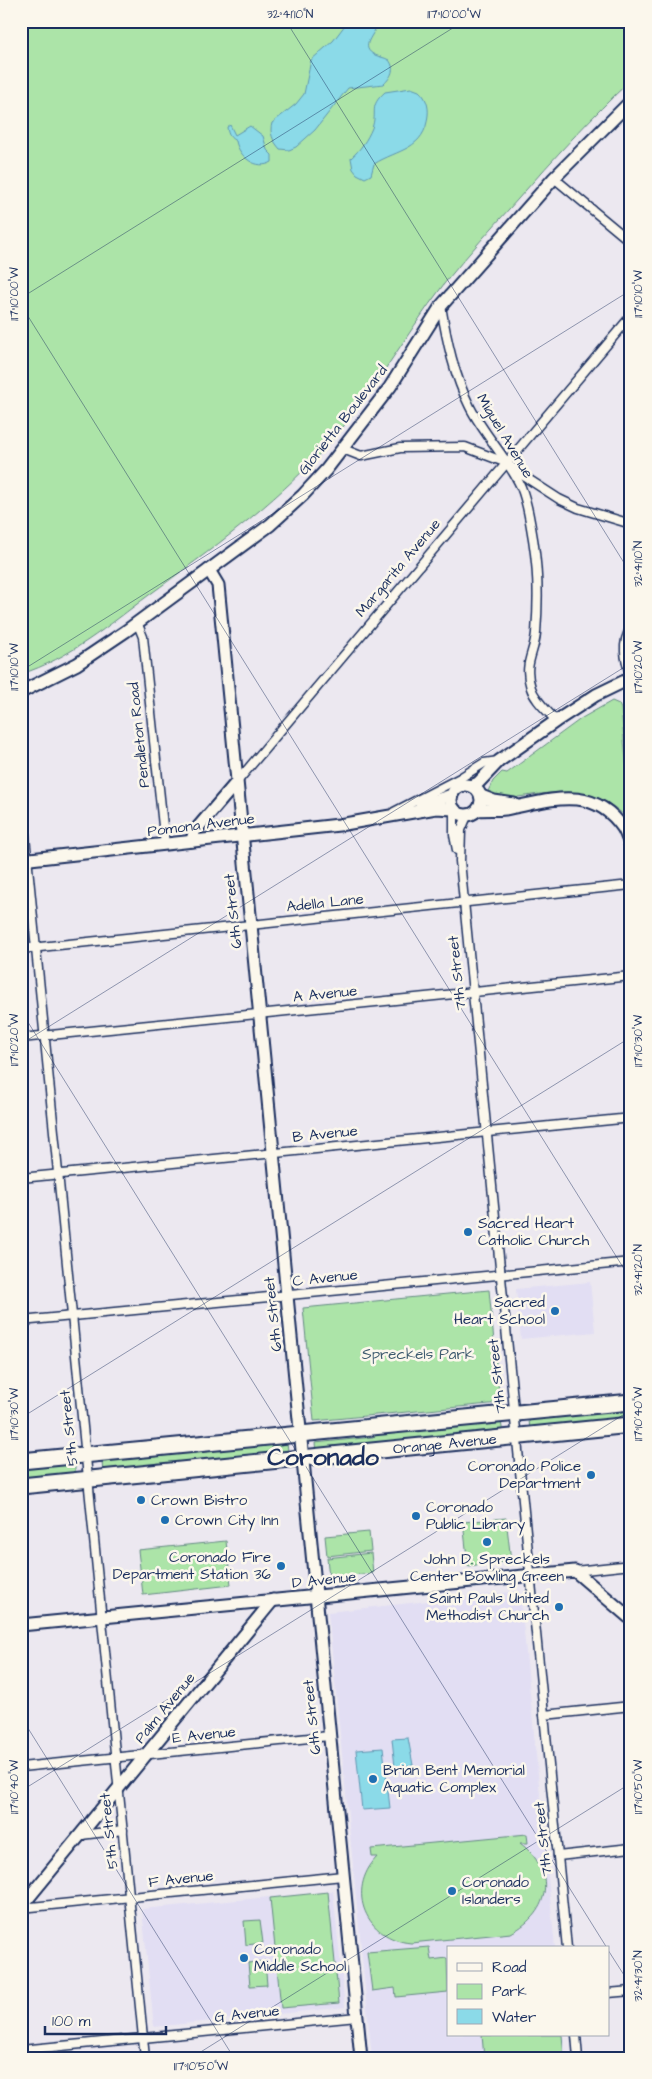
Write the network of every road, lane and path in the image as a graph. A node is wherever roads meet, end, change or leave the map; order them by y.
1 (631, 101) edge
2 (554, 178) junction
3 (631, 242) edge
4 (441, 306) junction
5 (631, 316) edge
6 (343, 449) junction
7 (507, 463) junction
8 (631, 524) edge
9 (209, 570) junction
10 (137, 622) junction
11 (631, 628) edge
12 (631, 677) edge
13 (21, 692) edge
14 (556, 721) junction
15 (521, 747) junction
16 (499, 761) junction
17 (236, 783) junction
18 (471, 786) junction
19 (452, 795) junction
20 (21, 796) edge
21 (480, 796) junction
22 (523, 805) junction
23 (454, 810) junction
24 (478, 810) junction
25 (467, 816) junction
26 (384, 818) junction
27 (241, 836) junction
28 (192, 841) junction
29 (165, 845) junction
30 (631, 845) edge
31 (24, 860) edge
32 (460, 861) junction
33 (631, 885) edge
34 (464, 903) junction
35 (249, 924) junction
36 (36, 948) junction
37 (21, 949) edge
38 (631, 976) edge
39 (472, 992) junction
40 (259, 1015) junction
41 (45, 1036) junction
42 (21, 1038) edge
43 (631, 1118) edge
44 (486, 1131) junction
45 (272, 1153) junction
46 (58, 1174) junction
47 (21, 1178) edge
48 (631, 1262) edge
49 (500, 1275) junction
50 (286, 1296) junction
51 (72, 1316) junction
52 (21, 1321) edge
53 (631, 1402) edge
54 (514, 1412) junction
55 (631, 1424) edge
56 (300, 1434) junction
57 (516, 1437) junction
58 (86, 1455) junction
59 (302, 1458) junction
60 (21, 1461) edge
61 (88, 1480) junction
62 (21, 1486) edge
63 (631, 1565) edge
64 (575, 1571) junction
65 (530, 1575) junction
66 (315, 1596) junction
67 (273, 1600) junction
68 (102, 1617) junction
69 (631, 1619) edge
70 (21, 1625) edge
71 (631, 1706) edge
72 (544, 1716) junction
73 (329, 1736) junction
74 (146, 1755) junction
75 (116, 1758) junction
76 (21, 1767) edge
77 (119, 1789) junction
78 (123, 1830) junction
79 (81, 1835) junction
80 (631, 1848) edge
81 (558, 1856) junction
82 (343, 1876) junction
83 (129, 1898) junction
84 (21, 1907) edge
85 (567, 1946) edge
86 (631, 1990) edge
87 (610, 1993) edge
88 (357, 2017) junction
89 (576, 2036) edge
90 (143, 2038) junction
91 (21, 2050) edge
92 (145, 2058) edge
93 (361, 2058) edge
94 (578, 2058) edge

1 - 2 street, Glorietta Boulevard
2 - 3 street
2 - 4 street, Glorietta Boulevard
4 - 6 street, Glorietta Boulevard
4 - 7 street, Miguel Avenue
5 - 7 street, Margarita Avenue
6 - 7 street
6 - 9 street, Glorietta Boulevard
7 - 8 street
7 - 14 street, Miguel Avenue
7 - 17 street, Margarita Avenue
9 - 10 street, Glorietta Boulevard
9 - 17 street, 6th Street
10 - 13 street, Glorietta Boulevard
10 - 29 street, Pendleton Road
11 - 12 street
12 - 14 street, Pomona Avenue
14 - 15 street, Pomona Avenue
15 - 16 street, Pomona Avenue
15 - 21 street
16 - 18 street
16 - 26 street, Pomona Avenue
17 - 27 street, 6th Street
17 - 28 street, Margarita Avenue
18 - 19 street
18 - 21 street
19 - 23 street
19 - 26 street
20 - 31 street, 5th Street
21 - 22 street
21 - 24 street
22 - 24 street
22 - 30 street
23 - 25 street, Pomona Avenue
23 - 26 street, Pomona Avenue
23 - 32 street, 7th Street
24 - 25 street
25 - 32 street, 7th Street
26 - 27 street, Pomona Avenue
27 - 28 street, Pomona Avenue
27 - 35 street, 6th Street
28 - 29 street, Pomona Avenue
29 - 31 street, Pomona Avenue
31 - 36 street, 5th Street
32 - 34 street, 7th Street
33 - 34 street, Adella Lane
34 - 35 street, Adella Lane
34 - 39 street, 7th Street
35 - 36 street, Adella Lane
35 - 40 street, 6th Street
36 - 37 street, Adella Lane
36 - 41 street, 5th Street
38 - 39 street, A Avenue
39 - 40 street, A Avenue
39 - 44 street, 7th Street
40 - 41 street, A Avenue
40 - 45 street, 6th Street
41 - 42 street, A Avenue
41 - 46 street, 5th Street
43 - 44 street, B Avenue
44 - 45 street, B Avenue
44 - 49 street, 7th Street
45 - 46 street, B Avenue
45 - 50 street, 6th Street
46 - 47 street, B Avenue
46 - 51 street, 5th Street
48 - 49 street, C Avenue
49 - 50 street, C Avenue
49 - 54 street, 7th Street
50 - 51 street, C Avenue
50 - 56 street, 6th Street
51 - 52 street, C Avenue
51 - 58 street, 5th Street
53 - 54 highway, Orange Avenue
54 - 56 highway, Orange Avenue
54 - 57 street, 7th Street
55 - 57 highway, Orange Avenue
56 - 58 highway, Orange Avenue
56 - 59 street, 6th Street
57 - 59 highway, Orange Avenue
57 - 65 street, 7th Street
58 - 60 highway, Orange Avenue
58 - 61 street, 5th Street
59 - 61 highway, Orange Avenue
59 - 66 street, 6th Street
61 - 62 highway, Orange Avenue
61 - 68 street, 5th Street
63 - 64 street, D Avenue
64 - 65 street, D Avenue
64 - 69 street
65 - 66 street, D Avenue
65 - 72 street, 7th Street
66 - 67 street, D Avenue
66 - 73 street, 6th Street
67 - 68 street, D Avenue
67 - 74 street, Palm Avenue
68 - 70 street, D Avenue
68 - 75 street, 5th Street
71 - 72 street
72 - 81 street, 7th Street
73 - 74 street, E Avenue
73 - 82 street, 6th Street
74 - 75 street, E Avenue
74 - 77 street, Palm Avenue
75 - 76 street, E Avenue
75 - 77 street, 5th Street
77 - 78 street, 5th Street
77 - 79 street, Palm Avenue
78 - 79 street
78 - 83 street, 5th Street
79 - 84 street, Palm Avenue
80 - 81 street
81 - 85 street, 7th Street
82 - 83 street, F Avenue
82 - 88 street, 6th Street
83 - 84 street, F Avenue
83 - 90 street, 5th Street
86 - 87 street
88 - 90 street, G Avenue
88 - 93 street, 6th Street
89 - 94 street
90 - 91 street, G Avenue
90 - 92 street, 5th Street

